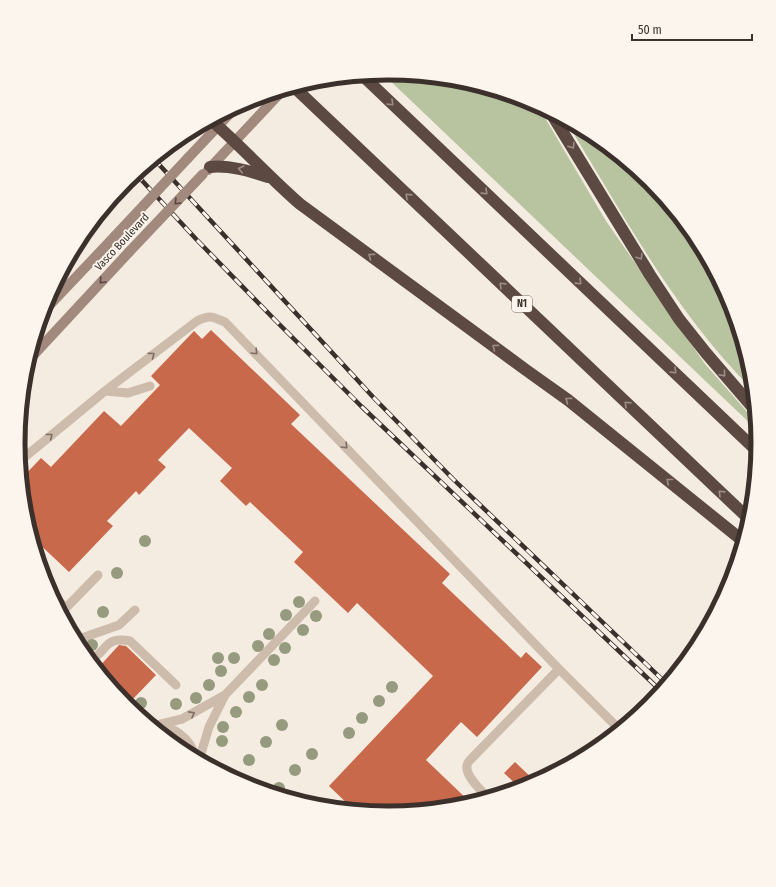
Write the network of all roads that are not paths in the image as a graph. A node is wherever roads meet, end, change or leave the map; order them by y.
1 (367, 81) edge
2 (299, 92) edge
3 (275, 99) edge
4 (556, 122) edge
5 (216, 124) edge
6 (213, 126) edge
7 (235, 141) junction
8 (207, 170) junction
9 (271, 178) junction
10 (56, 298) edge
11 (37, 350) edge
12 (150, 386) dead end
13 (105, 391) junction
14 (749, 402) edge
15 (751, 445) edge
16 (26, 456) edge
17 (744, 514) edge
18 (739, 538) edge
19 (98, 575) dead end
20 (315, 601) dead end
21 (65, 609) edge
22 (135, 610) dead end
23 (82, 638) edge
24 (95, 657) edge
25 (559, 669) junction
26 (176, 685) dead end
27 (225, 695) junction
28 (159, 725) edge
29 (615, 726) edge
30 (162, 727) edge
31 (191, 748) edge
32 (201, 755) edge
33 (484, 793) edge

1 -> 15 highway
17 -> 2 highway, N1
3 - 7 main road, Vasco Boulevard
4 -> 14 highway
5 - 7 highway
6 - 10 main road, Vasco Boulevard, bridge
7 - 8 main road, Vasco Boulevard
7 - 9 highway
9 -> 8 highway
8 -> 11 main road, Vasco Boulevard, bridge
18 -> 9 highway
12 - 13 lane
16 -> 13 lane
13 -> 25 lane
19 - 21 lane
20 - 27 lane
22 - 23 lane
24 - 26 lane
25 - 29 lane
25 - 33 lane
28 -> 27 lane
27 - 32 lane
30 - 31 street

